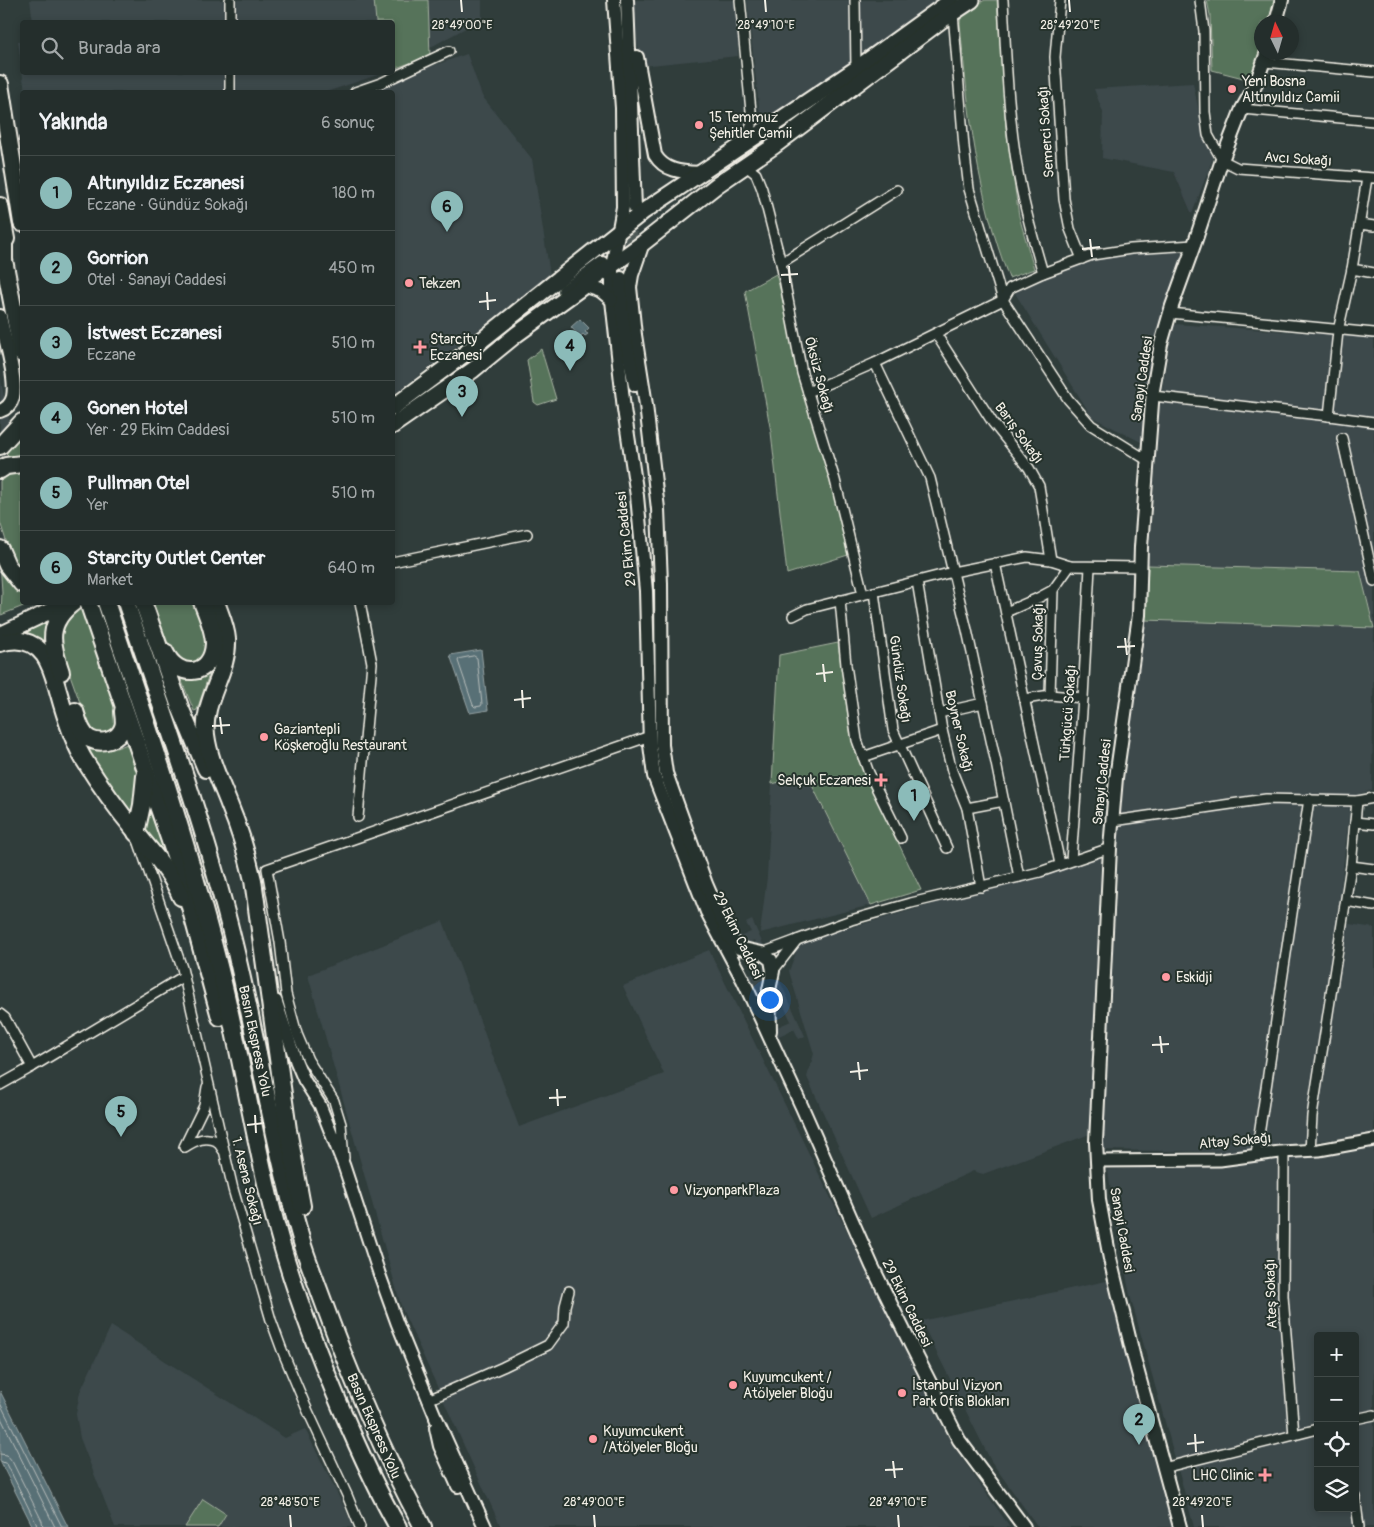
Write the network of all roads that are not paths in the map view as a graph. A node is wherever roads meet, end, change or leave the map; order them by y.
1 (230, 0) edge
2 (614, 0) edge
3 (627, 0) edge
4 (740, 0) edge
5 (856, 0) edge
6 (972, 0) edge
7 (1002, 0) edge
8 (1060, 0) edge
9 (1200, 0) edge
10 (1282, 0) edge
11 (952, 6) edge
12 (1278, 15) edge
13 (230, 20) edge
14 (629, 31) junction
15 (449, 51) dead end
16 (1265, 60) edge
17 (1288, 60) edge
18 (856, 69) junction
19 (1374, 72) edge
20 (230, 75) edge
21 (0, 84) edge
22 (230, 90) edge
23 (362, 90) edge
24 (3, 103) junction
25 (1242, 109) junction
26 (1374, 121) edge
27 (757, 126) junction
28 (20, 157) edge
29 (1222, 160) junction
30 (745, 165) junction
31 (701, 173) junction
32 (1371, 178) edge
33 (897, 190) dead end
34 (0, 206) edge
35 (635, 208) tunnel mouth
36 (20, 210) edge
37 (1360, 224) junction
38 (1374, 226) edge
39 (4, 229) junction
40 (618, 231) junction
41 (644, 243) junction
42 (1194, 246) junction
43 (1082, 259) junction
44 (781, 263) junction
45 (612, 269) junction
46 (1352, 269) junction
47 (1043, 273) junction
48 (1374, 273) edge
49 (586, 286) junction
50 (612, 300) junction
51 (1003, 300) junction
52 (20, 305) edge
53 (1170, 313) junction
54 (0, 316) edge
55 (1338, 330) junction
56 (1374, 333) edge
57 (936, 334) junction
58 (20, 344) edge
59 (876, 363) junction
60 (808, 392) junction
61 (439, 394) junction
62 (1153, 396) junction
63 (395, 406) edge
64 (0, 410) edge
65 (1329, 416) junction
66 (1374, 422) edge
67 (20, 424) edge
68 (395, 424) edge
69 (1342, 438) dead end
70 (0, 446) edge
71 (1148, 460) junction
72 (20, 464) edge
73 (0, 470) edge
74 (654, 472) junction
75 (527, 534) dead end
76 (0, 549) edge
77 (1051, 560) junction
78 (395, 561) edge
79 (996, 563) junction
80 (1070, 566) junction
81 (1090, 567) junction
82 (1140, 567) junction
83 (953, 572) junction
84 (20, 581) edge
85 (917, 581) junction
86 (1374, 581) edge
87 (1053, 590) junction
88 (874, 592) junction
89 (863, 594) junction
90 (840, 600) junction
91 (42, 605) edge
92 (63, 605) edge
93 (71, 605) edge
94 (89, 605) edge
95 (107, 605) edge
96 (127, 605) edge
97 (144, 605) edge
98 (203, 605) edge
99 (217, 605) edge
100 (361, 605) edge
101 (1006, 612) junction
102 (793, 616) dead end
103 (148, 618) junction
104 (0, 626) edge
105 (0, 635) edge
106 (0, 643) edge
107 (119, 692) junction
108 (1050, 695) junction
109 (1083, 698) junction
110 (1024, 699) junction
111 (983, 704) junction
112 (939, 713) junction
113 (942, 730) junction
114 (650, 736) junction
115 (900, 744) junction
116 (863, 757) junction
117 (145, 769) junction
118 (1374, 798) edge
119 (1309, 799) junction
120 (1004, 801) junction
121 (1357, 801) junction
122 (967, 808) junction
123 (358, 817) dead end
124 (1113, 821) junction
125 (1355, 822) junction
126 (1374, 824) edge
127 (237, 829) junction
128 (136, 833) junction
129 (901, 838) dead end
130 (947, 848) dead end
131 (1110, 848) junction
132 (1071, 860) junction
133 (1060, 864) junction
134 (1351, 866) junction
135 (1374, 869) edge
136 (1019, 877) junction
137 (981, 887) junction
138 (1346, 901) junction
139 (1374, 906) edge
140 (797, 940) junction
141 (200, 943) junction
142 (759, 952) junction
143 (266, 966) junction
144 (772, 974) junction
145 (184, 976) junction
146 (742, 977) junction
147 (0, 1014) edge
148 (772, 1042) junction
149 (32, 1067) junction
150 (208, 1079) junction
151 (0, 1085) edge
152 (1374, 1140) edge
153 (1310, 1151) junction
154 (1284, 1152) junction
155 (225, 1154) junction
156 (1256, 1155) junction
157 (1097, 1161) junction
158 (344, 1166) junction
159 (271, 1204) junction
160 (318, 1286) junction
161 (569, 1291) dead end
162 (428, 1400) junction
163 (1374, 1415) edge
164 (436, 1418) junction
165 (1359, 1419) edge
166 (1314, 1430) edge
167 (1294, 1435) junction
168 (1163, 1468) junction
169 (1358, 1512) edge
170 (394, 1523) edge
171 (360, 1527) edge
172 (423, 1527) edge
173 (476, 1527) edge
174 (485, 1527) edge
175 (1024, 1527) edge
176 (1180, 1527) edge
177 (1360, 1527) edge

1 - 13 street
2 - 40 main road
3 - 14 main road
4 - 27 street
5 - 18 street
6 - 11 main road
7 - 47 street
8 - 43 street, Semerci Sokağı
9 - 29 street
10 - 12 main road
11 - 18 main road
11 - 30 main road
11 - 51 street
14 - 31 main road
14 - 35 main road
15 - 23 street
16 - 25 main road, Sanayi Caddesi
17 - 19 street
18 - 27 main road
20 - 22 street
21 - 24 highway
24 - 28 highway
24 - 36 highway
25 - 26 street
25 - 29 main road, Sanayi Caddesi
27 - 31 main road
29 - 32 street, Avcı Sokağı
29 - 42 main road, Sanayi Caddesi
30 - 41 main road
30 - 44 street, Öksüz Sokağı
31 - 40 main road
32 - 37 street
33 - 44 street
34 - 39 highway
37 - 38 street
37 - 46 street
39 - 52 highway
39 - 58 highway
40 - 45 main road
40 - 63 main road
41 - 45 main road
41 - 74 main road, 29 Ekim Caddesi
42 - 43 street
42 - 53 main road, Sanayi Caddesi
43 - 47 street
44 - 60 street, Öksüz Sokağı
45 - 49 main road
45 - 50 main road, 29 Ekim Caddesi
45 - 61 main road
45 - 74 main road
46 - 48 street
46 - 55 street
47 - 51 street
49 - 50 main road
49 - 61 main road
50 - 114 main road, 29 Ekim Caddesi
51 - 57 street
51 - 71 street
53 - 55 street
53 - 62 main road, Sanayi Caddesi
54 - 64 main road
55 - 56 street
55 - 65 street
57 - 59 street
57 - 77 street, Barış Sokağı
59 - 60 street
59 - 83 street
60 - 89 street, Öksüz Sokağı
61 - 68 main road
62 - 65 street
62 - 71 main road, Sanayi Caddesi
65 - 66 street
67 - 70 highway
69 - 86 street
71 - 82 main road, Sanayi Caddesi
72 - 73 highway
74 - 142 main road, 29 Ekim Caddesi
75 - 78 street
76 - 84 highway
77 - 79 street
77 - 80 street
79 - 83 street
79 - 101 street
80 - 81 street
80 - 87 street
81 - 82 street
81 - 109 street, Türkgücü Sokağı
82 - 124 main road, Sanayi Caddesi
83 - 85 street
83 - 111 street
85 - 88 street
85 - 112 street, Boyner Sokağı
87 - 101 street
87 - 108 street, Çavuş Sokağı
88 - 89 street
88 - 115 street, Gündüz Sokağı
89 - 90 street
90 - 102 street
90 - 116 street
91 - 104 main road
92 - 105 main road
93 - 107 highway
94 - 107 highway
95 - 159 highway, Basın Ekspress Yolu
96 - 160 highway, Basın Ekspress Yolu
97 - 103 highway
98 - 103 highway
99 - 127 highway
100 - 123 street
101 - 110 street
103 - 127 highway
106 - 128 highway
107 - 117 highway
108 - 109 street
108 - 110 street
109 - 132 street, Türkgücü Sokağı
110 - 133 street
111 - 112 street
111 - 120 street
112 - 113 street, Boyner Sokağı
113 - 115 street
113 - 122 street, Boyner Sokağı
114 - 146 main road, 29 Ekim Caddesi
114 - 158 street
115 - 116 street
115 - 130 street, Gündüz Sokağı
116 - 129 street
117 - 128 highway
117 - 141 highway
118 - 121 street
119 - 121 street
119 - 124 street
119 - 156 street
120 - 122 street
120 - 136 street
121 - 125 street
122 - 137 street, Boyner Sokağı
124 - 131 main road, Sanayi Caddesi
125 - 126 street
125 - 134 street
127 - 143 highway
128 - 141 highway
128 - 145 street, 1. Asena Sokağı
131 - 132 street
131 - 157 main road, Sanayi Caddesi
132 - 133 street
133 - 136 street
134 - 135 street
134 - 138 street
136 - 137 street
137 - 140 street
138 - 139 street
138 - 153 street
140 - 142 street
140 - 144 street
141 - 159 highway
142 - 144 main road
142 - 146 main road
143 - 158 street
143 - 160 highway
144 - 146 main road
144 - 148 main road
145 - 149 street
145 - 150 street, 1. Asena Sokağı
146 - 148 main road, 29 Ekim Caddesi
147 - 149 street
148 - 175 main road, 29 Ekim Caddesi
149 - 151 street
150 - 155 street, 1. Asena Sokağı
150 - 155 street
152 - 153 street, Altay Sokağı
153 - 154 street, Altay Sokağı
154 - 156 street, Altay Sokağı
154 - 167 street, Ateş Sokağı
155 - 171 street, 1. Asena Sokağı
156 - 157 street, Altay Sokağı
157 - 168 main road, Sanayi Caddesi
158 - 162 street
159 - 170 highway, Basın Ekspress Yolu
160 - 172 highway, Basın Ekspress Yolu
161 - 162 street
162 - 164 street
163 - 165 street
164 - 173 main road
164 - 174 main road
166 - 167 street
167 - 168 street
168 - 176 main road, Sanayi Caddesi
169 - 177 street

